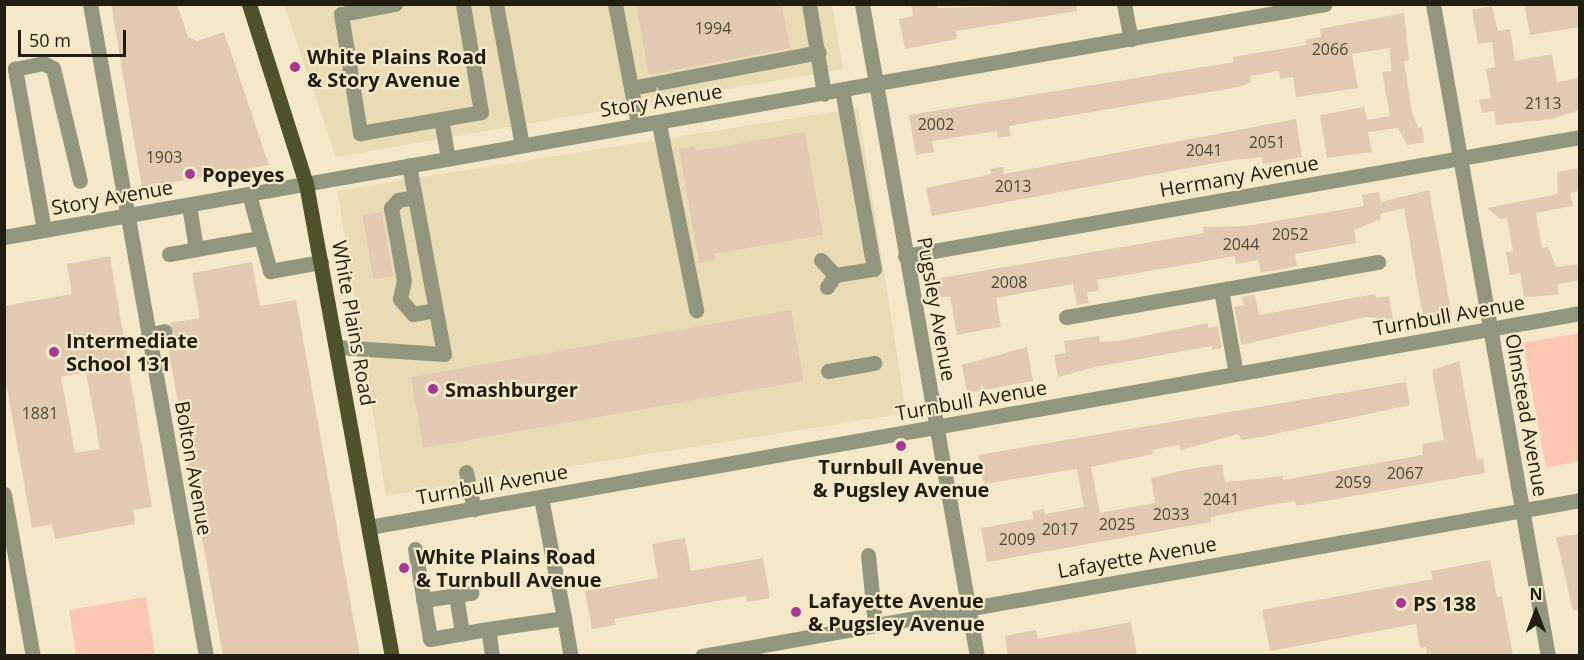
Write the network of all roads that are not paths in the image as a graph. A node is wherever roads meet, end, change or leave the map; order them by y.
1 (90, 4) edge
2 (249, 4) edge
3 (395, 4) edge
4 (463, 4) edge
5 (496, 4) edge
6 (615, 4) edge
7 (809, 4) edge
8 (862, 4) edge
9 (1124, 4) edge
10 (1325, 4) edge
11 (1433, 4) edge
12 (1131, 39) junction
13 (819, 52) junction
14 (10, 70) edge
15 (876, 84) junction
16 (632, 88) junction
17 (842, 90) junction
18 (824, 94) junction
19 (441, 119) junction
20 (638, 124) junction
21 (659, 124) junction
22 (1580, 137) edge
23 (522, 145) junction
24 (448, 158) junction
25 (1460, 158) junction
26 (409, 165) junction
27 (80, 181) dead end
28 (306, 184) junction
29 (249, 194) junction
30 (415, 197) junction
31 (189, 205) junction
32 (127, 216) junction
33 (44, 230) junction
34 (4, 237) edge
35 (260, 238) junction
36 (196, 249) junction
37 (169, 255) dead end
38 (905, 256) junction
39 (820, 260) dead end
40 (321, 262) junction
41 (1378, 262) dead end
42 (1221, 290) junction
43 (436, 310) junction
44 (696, 310) dead end
45 (1580, 313) edge
46 (1066, 317) dead end
47 (1491, 329) junction
48 (165, 332) dead end
49 (148, 335) junction
50 (337, 347) junction
51 (874, 363) dead end
52 (828, 370) dead end
53 (1236, 374) junction
54 (937, 428) junction
55 (466, 472) dead end
56 (4, 494) edge
57 (541, 497) junction
58 (1580, 500) edge
59 (474, 509) junction
60 (1522, 510) junction
61 (369, 527) junction
62 (415, 549) dead end
63 (868, 555) dead end
64 (423, 600) junction
65 (969, 608) junction
66 (564, 618) junction
67 (875, 624) junction
68 (488, 629) junction
69 (462, 634) junction
70 (33, 656) edge
71 (206, 656) edge
72 (392, 656) edge
73 (492, 656) edge
74 (571, 656) edge
75 (702, 656) edge
76 (977, 656) edge
77 (1548, 656) edge

1 - 32 street, Bolton Avenue
2 - 28 main road, White Plains Road
3 - 19 street
4 - 19 street
5 - 23 street
6 - 16 street
7 - 13 street
8 - 15 street, Pugsley Avenue
9 - 12 street
10 - 12 street, Story Avenue
11 - 25 street, Olmstead Avenue
12 - 15 street, Story Avenue
13 - 16 street
13 - 18 street
14 - 27 street
14 - 33 street
15 - 17 street, Story Avenue
15 - 38 street, Pugsley Avenue
16 - 20 street
17 - 18 street, Story Avenue
17 - 39 street
18 - 21 street, Story Avenue
19 - 24 street
20 - 21 street, Story Avenue
20 - 23 street, Story Avenue
21 - 44 street
22 - 25 street, Hermany Avenue
23 - 24 street, Story Avenue
24 - 26 street, Story Avenue
25 - 38 street, Hermany Avenue
25 - 47 street, Olmstead Avenue
26 - 28 street, Story Avenue
26 - 30 street
28 - 29 street, Story Avenue
28 - 40 main road, White Plains Road
29 - 31 street, Story Avenue
29 - 35 street
30 - 43 street
30 - 43 street
31 - 32 street, Story Avenue
31 - 36 street
32 - 33 street, Story Avenue
32 - 49 street, Bolton Avenue
33 - 34 street, Story Avenue
35 - 36 street
35 - 40 street
36 - 37 street
38 - 54 street, Pugsley Avenue
40 - 50 main road, White Plains Road
41 - 42 street
42 - 46 street
42 - 53 street
43 - 50 street
45 - 47 street, Turnbull Avenue
47 - 53 street, Turnbull Avenue
47 - 60 street, Olmstead Avenue
48 - 49 street
49 - 71 street, Bolton Avenue
50 - 61 main road, White Plains Road
51 - 52 street
53 - 54 street, Turnbull Avenue
54 - 57 street, Turnbull Avenue
54 - 65 street, Pugsley Avenue
55 - 59 street
56 - 70 street
57 - 59 street, Turnbull Avenue
57 - 66 street
58 - 60 street, Lafayette Avenue
59 - 61 street, Turnbull Avenue
60 - 65 street, Lafayette Avenue
60 - 77 street, Olmstead Avenue
61 - 72 main road, White Plains Road
62 - 64 street
63 - 67 street
64 - 69 street
64 - 69 street
65 - 67 street, Lafayette Avenue
65 - 76 street, Pugsley Avenue
66 - 68 street
66 - 74 street
67 - 75 street, Lafayette Avenue
68 - 69 street
68 - 73 street

